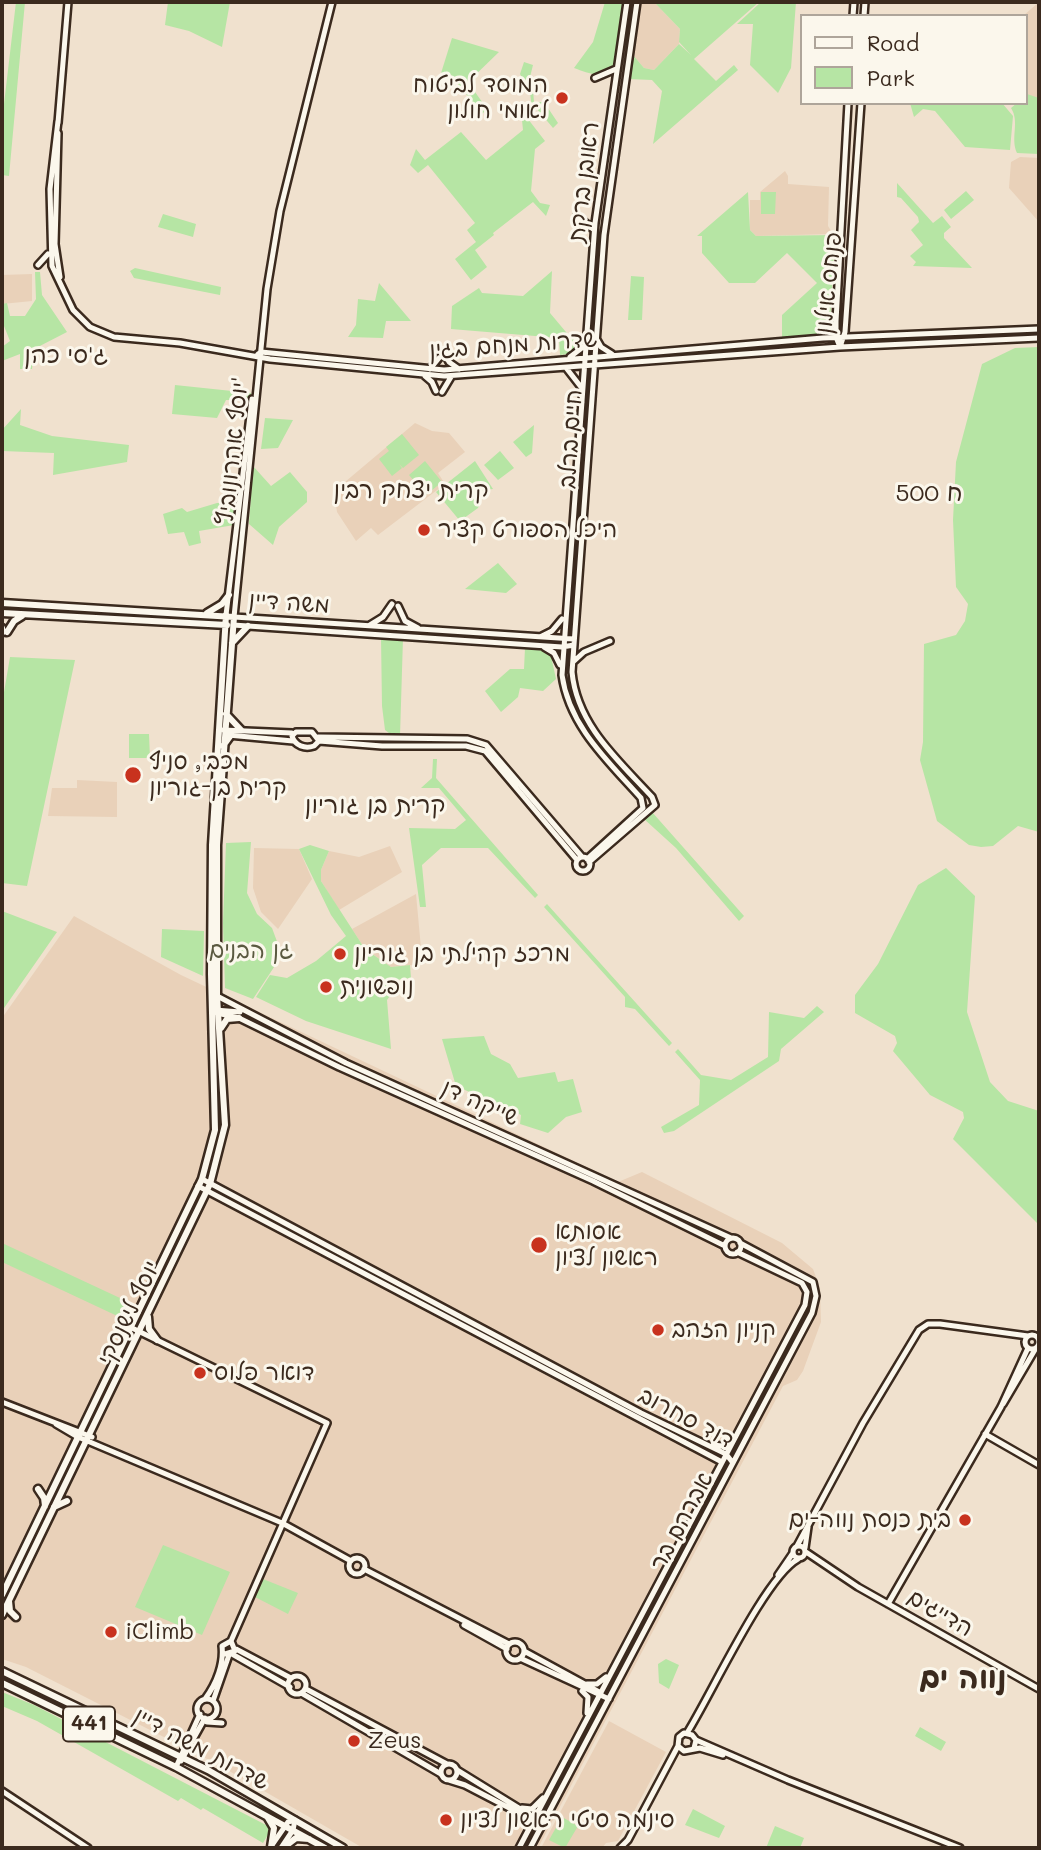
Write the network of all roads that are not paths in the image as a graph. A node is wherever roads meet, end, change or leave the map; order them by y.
1 (68, 2) edge
2 (332, 2) edge
3 (627, 2) edge
4 (638, 2) edge
5 (616, 69) junction
6 (595, 78) dead end
7 (848, 105) edge
8 (861, 105) edge
9 (58, 121) junction
10 (577, 216) dead end
11 (594, 232) junction
12 (50, 251) junction
13 (54, 261) junction
14 (38, 265) dead end
15 (836, 321) junction
16 (845, 321) junction
17 (1039, 329) edge
18 (859, 335) junction
19 (596, 337) junction
20 (836, 337) junction
21 (844, 337) junction
22 (823, 338) junction
23 (1039, 338) edge
24 (587, 344) junction
25 (840, 347) junction
26 (445, 354) dead end
27 (260, 355) junction
28 (615, 355) junction
29 (594, 357) junction
30 (439, 358) dead end
31 (586, 358) junction
32 (270, 359) junction
33 (568, 359) junction
34 (607, 366) junction
35 (594, 367) junction
36 (259, 368) junction
37 (585, 368) junction
38 (459, 369) junction
39 (567, 369) junction
40 (429, 370) junction
41 (419, 374) junction
42 (453, 376) junction
43 (593, 376) junction
44 (582, 387) junction
45 (229, 595) junction
46 (2, 603) edge
47 (2, 613) edge
48 (207, 613) junction
49 (564, 613) junction
50 (24, 614) junction
51 (226, 615) junction
52 (234, 617) junction
53 (206, 624) junction
54 (229, 625) junction
55 (248, 626) junction
56 (365, 626) junction
57 (424, 630) junction
58 (4, 631) edge
59 (563, 639) junction
60 (610, 640) dead end
61 (538, 641) junction
62 (229, 642) junction
63 (574, 642) junction
64 (562, 647) junction
65 (562, 669) junction
66 (572, 672) junction
67 (225, 713) junction
68 (218, 723) junction
69 (241, 730) junction
70 (209, 732) dead end
71 (224, 733) junction
72 (292, 733) junction
73 (318, 739) junction
74 (293, 741) junction
75 (584, 860) junction
76 (217, 996) junction
77 (217, 1011) junction
78 (250, 1015) junction
79 (239, 1018) junction
80 (220, 1030) junction
81 (202, 1179) junction
82 (198, 1186) junction
83 (209, 1187) junction
84 (731, 1238) junction
85 (740, 1242) junction
86 (724, 1246) junction
87 (737, 1252) junction
88 (149, 1314) junction
89 (128, 1328) junction
90 (139, 1332) junction
91 (1000, 1332) junction
92 (1028, 1336) junction
93 (1038, 1337) edge
94 (157, 1340) junction
95 (1026, 1345) junction
96 (1038, 1346) edge
97 (2, 1402) edge
98 (1001, 1407) junction
99 (645, 1424) junction
100 (633, 1426) dead end
101 (80, 1434) junction
102 (736, 1434) junction
103 (985, 1434) junction
104 (88, 1437) junction
105 (694, 1439) junction
106 (698, 1450) junction
107 (726, 1454) junction
108 (722, 1461) junction
109 (733, 1462) junction
110 (1039, 1465) edge
111 (712, 1480) junction
112 (38, 1489) dead end
113 (67, 1501) dead end
114 (44, 1507) junction
115 (52, 1508) junction
116 (814, 1511) junction
117 (282, 1523) junction
118 (290, 1528) junction
119 (278, 1533) junction
120 (797, 1546) junction
121 (793, 1553) junction
122 (803, 1554) junction
123 (351, 1561) junction
124 (364, 1569) junction
125 (768, 1593) junction
126 (2, 1595) edge
127 (9, 1600) junction
128 (888, 1604) junction
129 (2, 1617) edge
130 (231, 1641) junction
131 (508, 1646) junction
132 (524, 1651) junction
133 (230, 1653) junction
134 (520, 1658) junction
135 (2, 1671) edge
136 (611, 1672) junction
137 (289, 1677) junction
138 (2, 1683) edge
139 (575, 1684) junction
140 (583, 1684) junction
141 (290, 1686) junction
142 (1039, 1689) edge
143 (305, 1691) junction
144 (599, 1694) junction
145 (205, 1699) junction
146 (609, 1699) junction
147 (214, 1702) junction
148 (202, 1716) junction
149 (696, 1718) junction
150 (586, 1719) junction
151 (222, 1723) dead end
152 (199, 1728) junction
153 (687, 1733) junction
154 (695, 1738) junction
155 (678, 1746) junction
156 (694, 1748) junction
157 (684, 1751) junction
158 (181, 1756) junction
159 (674, 1759) junction
160 (743, 1761) junction
161 (447, 1764) junction
162 (176, 1767) junction
163 (457, 1770) junction
164 (441, 1774) junction
165 (449, 1780) junction
166 (2, 1791) edge
167 (549, 1791) junction
168 (516, 1806) junction
169 (258, 1810) junction
170 (295, 1820) junction
171 (534, 1820) junction
172 (285, 1825) junction
173 (542, 1825) junction
174 (293, 1830) junction
175 (310, 1839) junction
176 (88, 1848) edge
177 (271, 1848) edge
178 (282, 1848) edge
179 (325, 1848) edge
180 (343, 1848) edge
181 (519, 1848) edge
182 (530, 1848) edge
183 (621, 1848) edge
184 (960, 1848) edge

1 - 9 street
2 - 27 street, יוסף אהרונוביץ'
3 - 5 street, ראובן ברקת
4 - 19 street, ראובן ברקת
5 - 6 street
5 - 11 street, ראובן ברקת
7 - 15 street, פנחס אילון
8 - 16 street, פנחס אילון
9 - 12 street
9 - 13 street
10 - 11 street
11 - 24 street, ראובן ברקת
12 - 13 street
12 - 14 street
13 - 27 street
15 - 20 street, פנחס אילון
15 - 22 street
16 - 18 street
16 - 21 street, פנחס אילון
17 - 18 street, שדרות מנחם בגין
18 - 21 street, שדרות מנחם בגין
19 - 28 street
19 - 29 street, ראובן ברקת
20 - 21 street, שדרות מנחם בגין
20 - 22 street, שדרות מנחם בגין
20 - 25 street, פנחס אילון
21 - 25 street, פנחס אילון
22 - 28 street, שדרות מנחם בגין
23 - 25 street, שדרות מנחם בגין
24 - 31 street, ראובן ברקת
24 - 33 street
25 - 34 street, שדרות מנחם בגין
26 - 38 street
27 - 32 street, שדרות מנחם בגין
27 - 36 street, יוסף אהרונוביץ'
27 - 40 street, שדרות מנחם בגין
27 - 45 street, יוסף אהרונוביץ'
28 - 29 street, שדרות מנחם בגין
29 - 31 street, שדרות מנחם בגין
29 - 35 street, ראובן ברקת
30 - 40 street
31 - 33 street, שדרות מנחם בגין
31 - 37 street, ראובן ברקת
32 - 36 street
32 - 41 street, שדרות מנחם בגין
33 - 38 street, שדרות מנחם בגין
34 - 35 street, שדרות מנחם בגין
34 - 43 street, שדרות מנחם בגין
35 - 37 street, שדרות מנחם בגין
35 - 43 street, חיים ברלב
36 - 52 street, יוסף אהרונוביץ'
37 - 39 street, שדרות מנחם בגין
37 - 44 street, חיים ברלב
38 - 40 street, שדרות מנחם בגין
39 - 42 street, שדרות מנחם בגין
39 - 44 street
41 - 42 street, שדרות מנחם בגין
41 - 42 street
43 - 63 street, חיים ברלב
44 - 49 street, חיים ברלב
45 - 48 main road
45 - 51 street, יוסף אהרונוביץ'
46 - 48 main road, משה דיין
47 - 50 main road, משה דיין
48 - 51 main road, משה דיין
49 - 59 street, חיים ברלב
49 - 61 street
50 - 53 main road, משה דיין
50 - 58 main road
51 - 52 main road, משה דיין
51 - 54 main road
52 - 54 main road
52 - 56 street, משה דיין
53 - 54 main road, משה דיין
53 - 62 main road
54 - 55 street, משה דיין
54 - 62 main road
55 - 61 street, משה דיין
55 - 62 main road
56 - 57 street, משה דיין
56 - 57 street
57 - 61 street, משה דיין
59 - 61 street, משה דיין
59 - 63 street, משה דיין
59 - 64 street, חיים ברלב
60 - 66 street
61 - 64 street, משה דיין
61 - 65 street
62 - 67 main road
62 - 68 main road
63 - 64 street, משה דיין
63 - 66 street, חיים ברלב
64 - 65 street, חיים ברלב
65 - 75 street, חיים ברלב
66 - 75 street, חיים ברלב
67 - 69 main road
67 - 71 main road
68 - 70 main road
68 - 71 main road
69 - 71 street
69 - 72 street
71 - 74 street
71 - 76 main road
71 - 77 main road
72 - 73 street
72 - 74 street
73 - 74 street
73 - 75 street
76 - 77 main road
76 - 78 street, שייקה דן
77 - 78 street
77 - 79 street, שייקה דן
77 - 80 main road, יוסף לישנסקי
77 - 81 main road, יוסף לישנסקי
78 - 84 street, שייקה דן
79 - 80 main road
79 - 86 street, שייקה דן
80 - 83 main road, יוסף לישנסקי
81 - 82 main road, יוסף לישנסקי
81 - 83 street, דוד סחרוב
82 - 83 street, דוד סחרוב
82 - 89 main road, יוסף לישנסקי
83 - 88 main road, יוסף לישנסקי
83 - 99 street, דוד סחרוב
83 - 105 street, דוד סחרוב
84 - 85 street, שייקה דן
84 - 86 street
85 - 87 street
85 - 109 street, אברהם בר
86 - 87 street, שייקה דן
87 - 102 street, אברהם בר
88 - 90 main road, יוסף לישנסקי
88 - 94 main road
89 - 90 street
89 - 101 main road, יוסף לישנסקי
90 - 94 street
90 - 104 main road, יוסף לישנסקי
91 - 92 street
91 - 95 street
91 - 116 street
92 - 93 street
92 - 95 street
93 - 96 street
94 - 117 street
95 - 96 street
95 - 98 street
96 - 98 street
97 - 101 street
98 - 103 street
99 - 100 street
99 - 106 street, דוד סחרוב
101 - 104 street
101 - 114 main road, יוסף לישנסקי
102 - 105 street
102 - 107 street, אברהם בר
103 - 110 street
103 - 128 street
104 - 115 main road, יוסף לישנסקי
104 - 117 street
105 - 107 street, דוד סחרוב
106 - 108 street, דוד סחרוב
106 - 111 street
107 - 108 street, אברהם בר
107 - 109 street, דוד סחרוב
108 - 109 street, דוד סחרוב
108 - 111 street, אברהם בר
109 - 146 street, אברהם בר
111 - 136 street, אברהם בר
112 - 114 main road
113 - 115 main road
114 - 126 main road, יוסף לישנסקי
115 - 127 main road, יוסף לישנסקי
116 - 120 street
116 - 122 street
117 - 118 street
117 - 119 street
118 - 119 street
118 - 123 street
119 - 130 street
120 - 121 street
120 - 122 street, הדייגים
121 - 122 street
121 - 125 street
122 - 125 street
122 - 128 street, הדייגים
123 - 124 street
123 - 124 street
124 - 131 street
125 - 149 street
127 - 129 main road, יוסף לישנסקי
127 - 129 main road
128 - 142 street, הדייגים
130 - 133 street
130 - 133 street
131 - 132 street
131 - 134 street
132 - 134 street
132 - 140 street
133 - 137 street
133 - 141 street
133 - 145 street
133 - 147 street
134 - 139 street
135 - 158 main road, שדרות משה דיין / 441
136 - 140 street
136 - 144 street, אברהם בר
137 - 141 street
137 - 143 street
138 - 162 main road, שדרות משה דיין / 441
139 - 144 street
139 - 150 street
140 - 144 street
141 - 143 street
143 - 161 street
143 - 164 street
144 - 146 street
144 - 150 street, אברהם בר
145 - 147 street
145 - 148 street
146 - 173 street, אברהם בר
147 - 148 street
148 - 152 street
148 - 158 street
149 - 153 street
149 - 154 street
150 - 167 street, אברהם בר
151 - 152 street
152 - 158 street
153 - 154 street
153 - 155 street
154 - 156 street
154 - 160 street
155 - 157 street
155 - 159 street
156 - 157 street
156 - 160 street
157 - 159 street
158 - 162 street
158 - 170 main road, שדרות משה דיין / 441
159 - 183 street
160 - 184 street
161 - 163 street
161 - 164 street
162 - 169 main road, שדרות משה דיין / 441
163 - 165 street
163 - 168 street
164 - 165 street
165 - 171 street
166 - 176 street
167 - 168 street
167 - 171 street, אברהם בר
168 - 171 street
169 - 172 main road, שדרות משה דיין / 441
169 - 177 main road
170 - 172 street
170 - 174 street
170 - 180 main road, שדרות משה דיין / 441
171 - 173 street
171 - 181 street, אברהם בר
172 - 174 main road, שדרות משה דיין / 441
172 - 177 street
173 - 182 street, אברהם בר
174 - 175 main road, שדרות משה דיין / 441
174 - 178 street
175 - 178 main road
175 - 179 main road, שדרות משה דיין / 441

